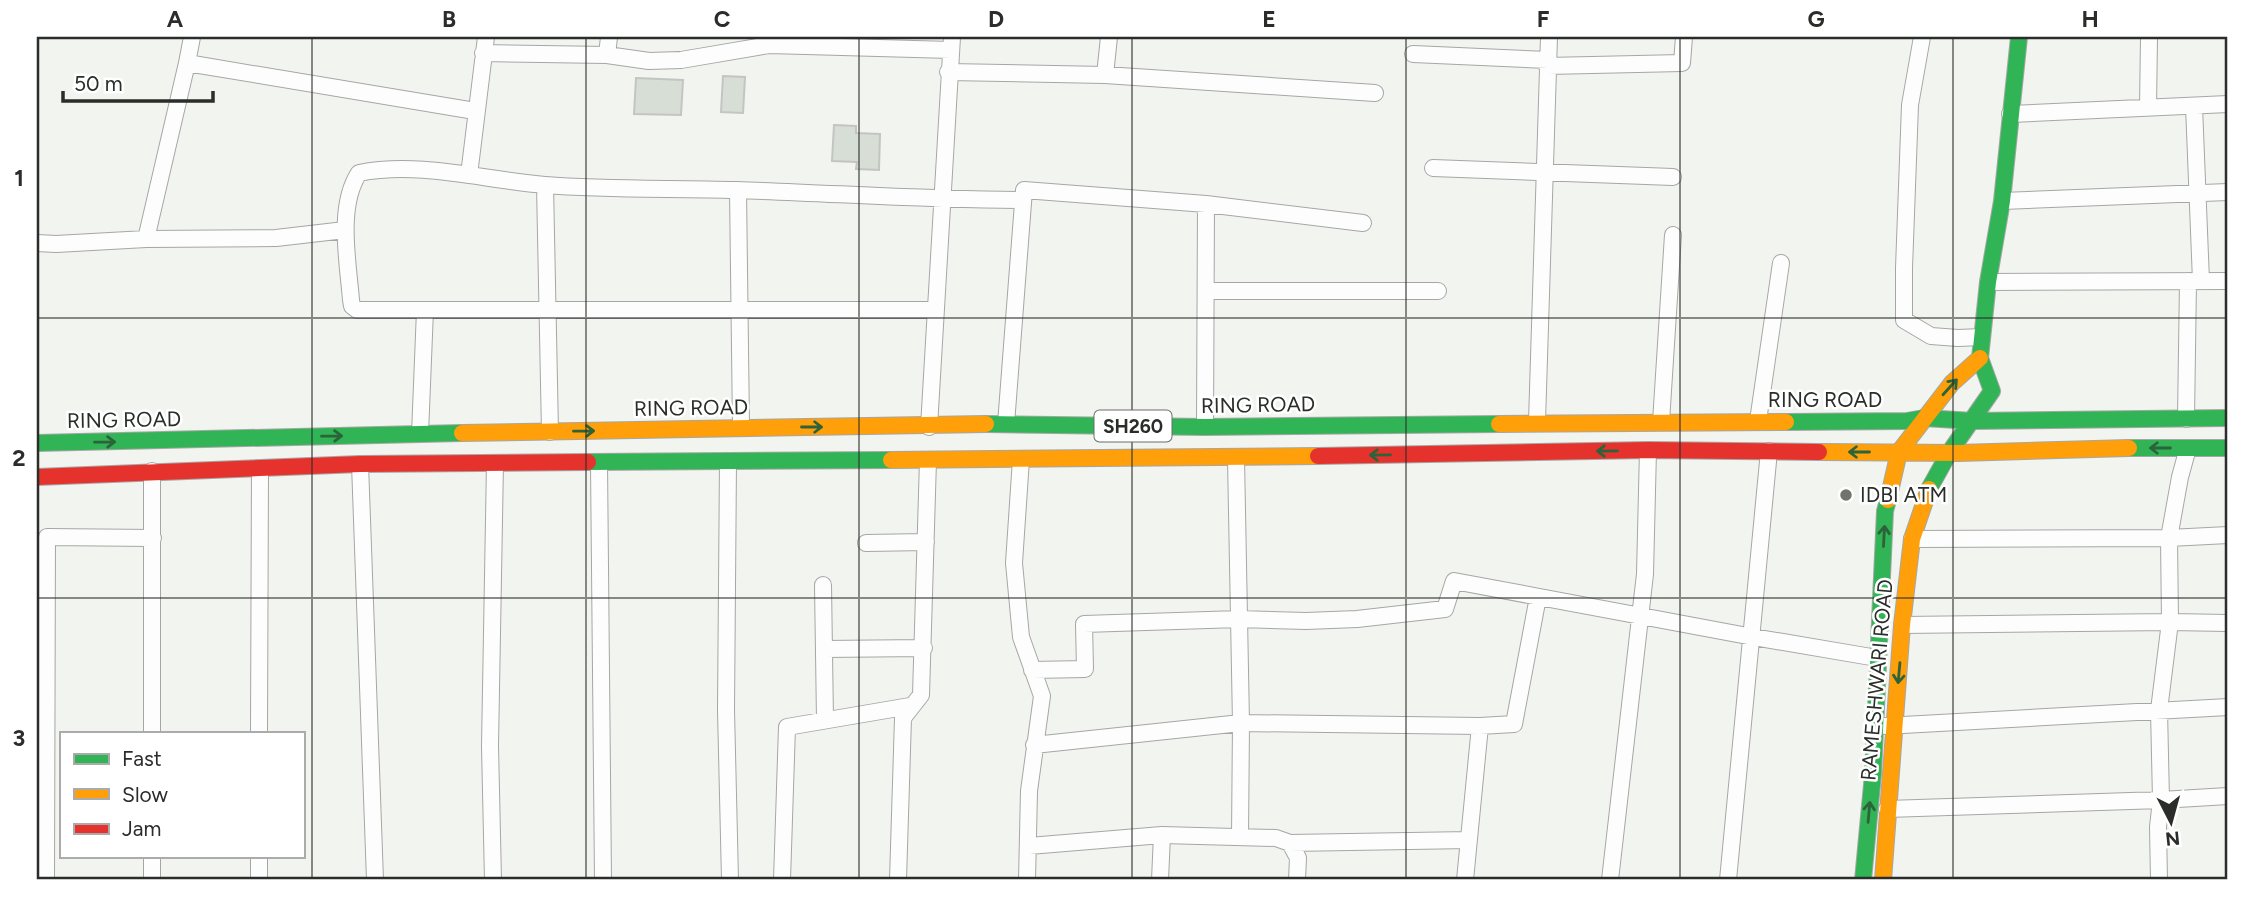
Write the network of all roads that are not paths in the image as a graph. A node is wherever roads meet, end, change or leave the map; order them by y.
1 (192, 37) edge
2 (609, 37) edge
3 (720, 37) edge
4 (1109, 37) edge
5 (1549, 37) edge
6 (1684, 37) edge
7 (1922, 37) edge
8 (2019, 37) edge
9 (2149, 37) edge
10 (951, 43) edge
11 (484, 45) edge
12 (719, 54) junction
13 (1413, 54) dead end
14 (607, 55) junction
15 (187, 63) junction
16 (1548, 63) junction
17 (948, 72) junction
18 (1105, 75) junction
19 (1375, 93) dead end
20 (2228, 104) edge
21 (2194, 106) junction
22 (2148, 108) junction
23 (475, 111) junction
24 (2010, 114) junction
25 (1433, 168) dead end
26 (1544, 173) junction
27 (469, 175) junction
28 (1673, 177) dead end
29 (545, 185) junction
30 (737, 190) junction
31 (2228, 192) edge
32 (2197, 193) junction
33 (943, 200) junction
34 (1023, 200) junction
35 (2002, 201) junction
36 (1206, 204) junction
37 (1363, 223) dead end
38 (345, 230) junction
39 (1673, 235) dead end
40 (146, 239) junction
41 (37, 243) edge
42 (1781, 263) dead end
43 (2194, 281) junction
44 (2228, 281) edge
45 (1988, 282) junction
46 (1206, 291) junction
47 (1438, 291) dead end
48 (739, 309) junction
49 (425, 310) junction
50 (936, 310) junction
51 (547, 311) junction
52 (1982, 337) junction
53 (1980, 358) junction
54 (1924, 418) junction
55 (2228, 418) edge
56 (2186, 419) junction
57 (1758, 421) junction
58 (1973, 421) junction
59 (1537, 422) junction
60 (1661, 422) junction
61 (1006, 424) junction
62 (741, 427) junction
63 (929, 427) junction
64 (1205, 427) junction
65 (550, 432) junction
66 (421, 434) junction
67 (37, 443) edge
68 (2188, 448) junction
69 (2228, 448) edge
70 (1648, 450) junction
71 (1769, 451) junction
72 (1899, 452) junction
73 (1950, 453) junction
74 (1236, 458) junction
75 (1021, 459) junction
76 (928, 460) junction
77 (728, 461) junction
78 (495, 463) junction
79 (599, 463) junction
80 (360, 464) junction
81 (260, 468) junction
82 (152, 471) junction
83 (37, 477) edge
84 (2228, 535) edge
85 (42, 537) edge
86 (153, 538) junction
87 (1912, 538) junction
88 (2169, 538) junction
89 (926, 542) junction
90 (866, 543) dead end
91 (823, 585) dead end
92 (1538, 597) junction
93 (1640, 617) junction
94 (1239, 619) junction
95 (2170, 622) junction
96 (2228, 623) edge
97 (1902, 625) junction
98 (1753, 637) junction
99 (924, 648) junction
100 (824, 649) junction
101 (1877, 658) junction
102 (1032, 670) junction
103 (911, 706) junction
104 (2228, 706) edge
105 (2159, 710) junction
106 (824, 720) junction
107 (1241, 723) junction
108 (1875, 725) junction
109 (1480, 726) junction
110 (1894, 726) junction
111 (152, 732) edge
112 (260, 732) edge
113 (1034, 745) junction
114 (2228, 796) edge
115 (2161, 800) junction
116 (1887, 809) junction
117 (1162, 835) junction
118 (1240, 837) junction
119 (1469, 840) junction
120 (1290, 843) junction
121 (1028, 846) junction
122 (152, 858) edge
123 (259, 858) edge
124 (46, 880) edge
125 (152, 880) edge
126 (259, 880) edge
127 (375, 880) edge
128 (493, 880) edge
129 (603, 880) edge
130 (730, 880) edge
131 (782, 880) edge
132 (898, 880) edge
133 (1027, 880) edge
134 (1160, 880) edge
135 (1297, 880) edge
136 (1465, 880) edge
137 (1610, 880) edge
138 (1728, 880) edge
139 (1863, 880) edge
140 (1883, 880) edge
141 (2159, 880) edge

1 - 15 street
2 - 14 street
3 - 12 street
4 - 18 street
5 - 16 street
6 - 16 street
7 - 52 street
8 - 24 main road
9 - 22 street
10 - 12 street
10 - 17 street
11 - 14 street
11 - 23 street
12 - 14 street
13 - 16 street
15 - 23 street
15 - 40 street
16 - 26 street
17 - 18 street
17 - 33 street
18 - 19 street
20 - 21 street
21 - 22 street
21 - 32 street
22 - 24 street
23 - 27 street
24 - 35 main road
25 - 26 street
26 - 28 street
26 - 59 street
27 - 29 street
27 - 38 street
29 - 30 street
29 - 51 street
30 - 33 street
30 - 48 street
31 - 32 street
32 - 35 street
32 - 43 street
33 - 34 street
33 - 50 street
34 - 36 street
34 - 61 street
35 - 45 main road
36 - 37 street
36 - 46 street
38 - 40 street
38 - 49 street
39 - 60 street
40 - 41 street
42 - 57 street
43 - 44 street
43 - 45 street
43 - 56 street
45 - 52 main road
46 - 47 street
46 - 64 street
48 - 50 street
48 - 51 street
48 - 62 street
49 - 51 street
49 - 66 street
50 - 63 street
51 - 65 street
52 - 53 main road
54 -> 53 main road
53 - 58 main road, RAMESHWARI ROAD
54 - 57 main road, RING ROAD / SH260
54 - 58 main road, RING ROAD / SH260
54 - 72 main road
55 - 56 main road, RING ROAD / SH260
56 - 58 main road, RING ROAD / SH260
57 - 60 main road, RING ROAD / SH260
58 - 73 main road, RAMESHWARI ROAD
59 - 60 main road, RING ROAD / SH260
59 - 64 main road, RING ROAD / SH260
61 - 63 main road, RING ROAD / SH260
61 - 64 main road, RING ROAD / SH260
62 -> 63 main road, RING ROAD / SH260
65 -> 62 main road, RING ROAD / SH260
65 - 66 main road, RING ROAD / SH260
67 -> 66 main road, RING ROAD / SH260
68 - 69 main road, SH260
68 -> 73 main road, SH260
68 - 88 street
70 - 71 main road, SH260
70 -> 74 main road, SH260
70 - 93 street
72 -> 71 main road, SH260
71 - 98 street
72 - 73 main road, SH260
101 -> 72 main road
73 - 87 main road, RAMESHWARI ROAD
74 - 75 main road, SH260
74 - 94 street
75 - 76 main road, SH260
75 - 102 street
76 - 77 main road, SH260
76 - 89 street
77 - 79 main road, SH260
77 - 130 street
78 - 79 main road, SH260
78 - 80 main road, SH260
78 - 128 street
79 - 129 street
80 - 81 main road, SH260
80 - 127 street
81 - 82 main road, SH260
81 - 112 street
82 - 83 main road, SH260
82 - 86 street
84 - 88 street
85 - 86 street
85 - 124 street
86 - 111 street
87 - 88 street
87 - 97 main road, RAMESHWARI ROAD
88 - 95 street
89 - 90 street
89 - 99 street
91 - 100 street
92 - 93 street
92 - 94 street
92 - 109 street
93 - 98 street
93 - 137 street
94 - 102 street
94 - 107 street
95 - 96 street
95 - 97 street
95 - 105 street
97 -> 110 main road, RAMESHWARI ROAD
98 - 101 street
98 - 138 street
99 - 100 street
99 - 103 street
100 - 106 street
101 - 108 main road
102 - 113 street
103 - 106 street
103 - 132 street
104 - 105 street
105 - 110 street
105 - 115 street
106 - 131 street
107 - 109 street
107 - 113 street
107 - 118 street
108 - 110 street
139 -> 108 main road
109 - 119 street
110 - 116 main road, RAMESHWARI ROAD
113 - 121 street
114 - 115 street
115 - 116 street
115 - 141 street
116 - 140 main road, RAMESHWARI ROAD
117 - 118 street
117 - 121 street
117 - 134 street
118 - 120 street
119 - 120 street
119 - 136 street
120 - 135 street
121 - 133 street
122 - 125 street
123 - 126 street

